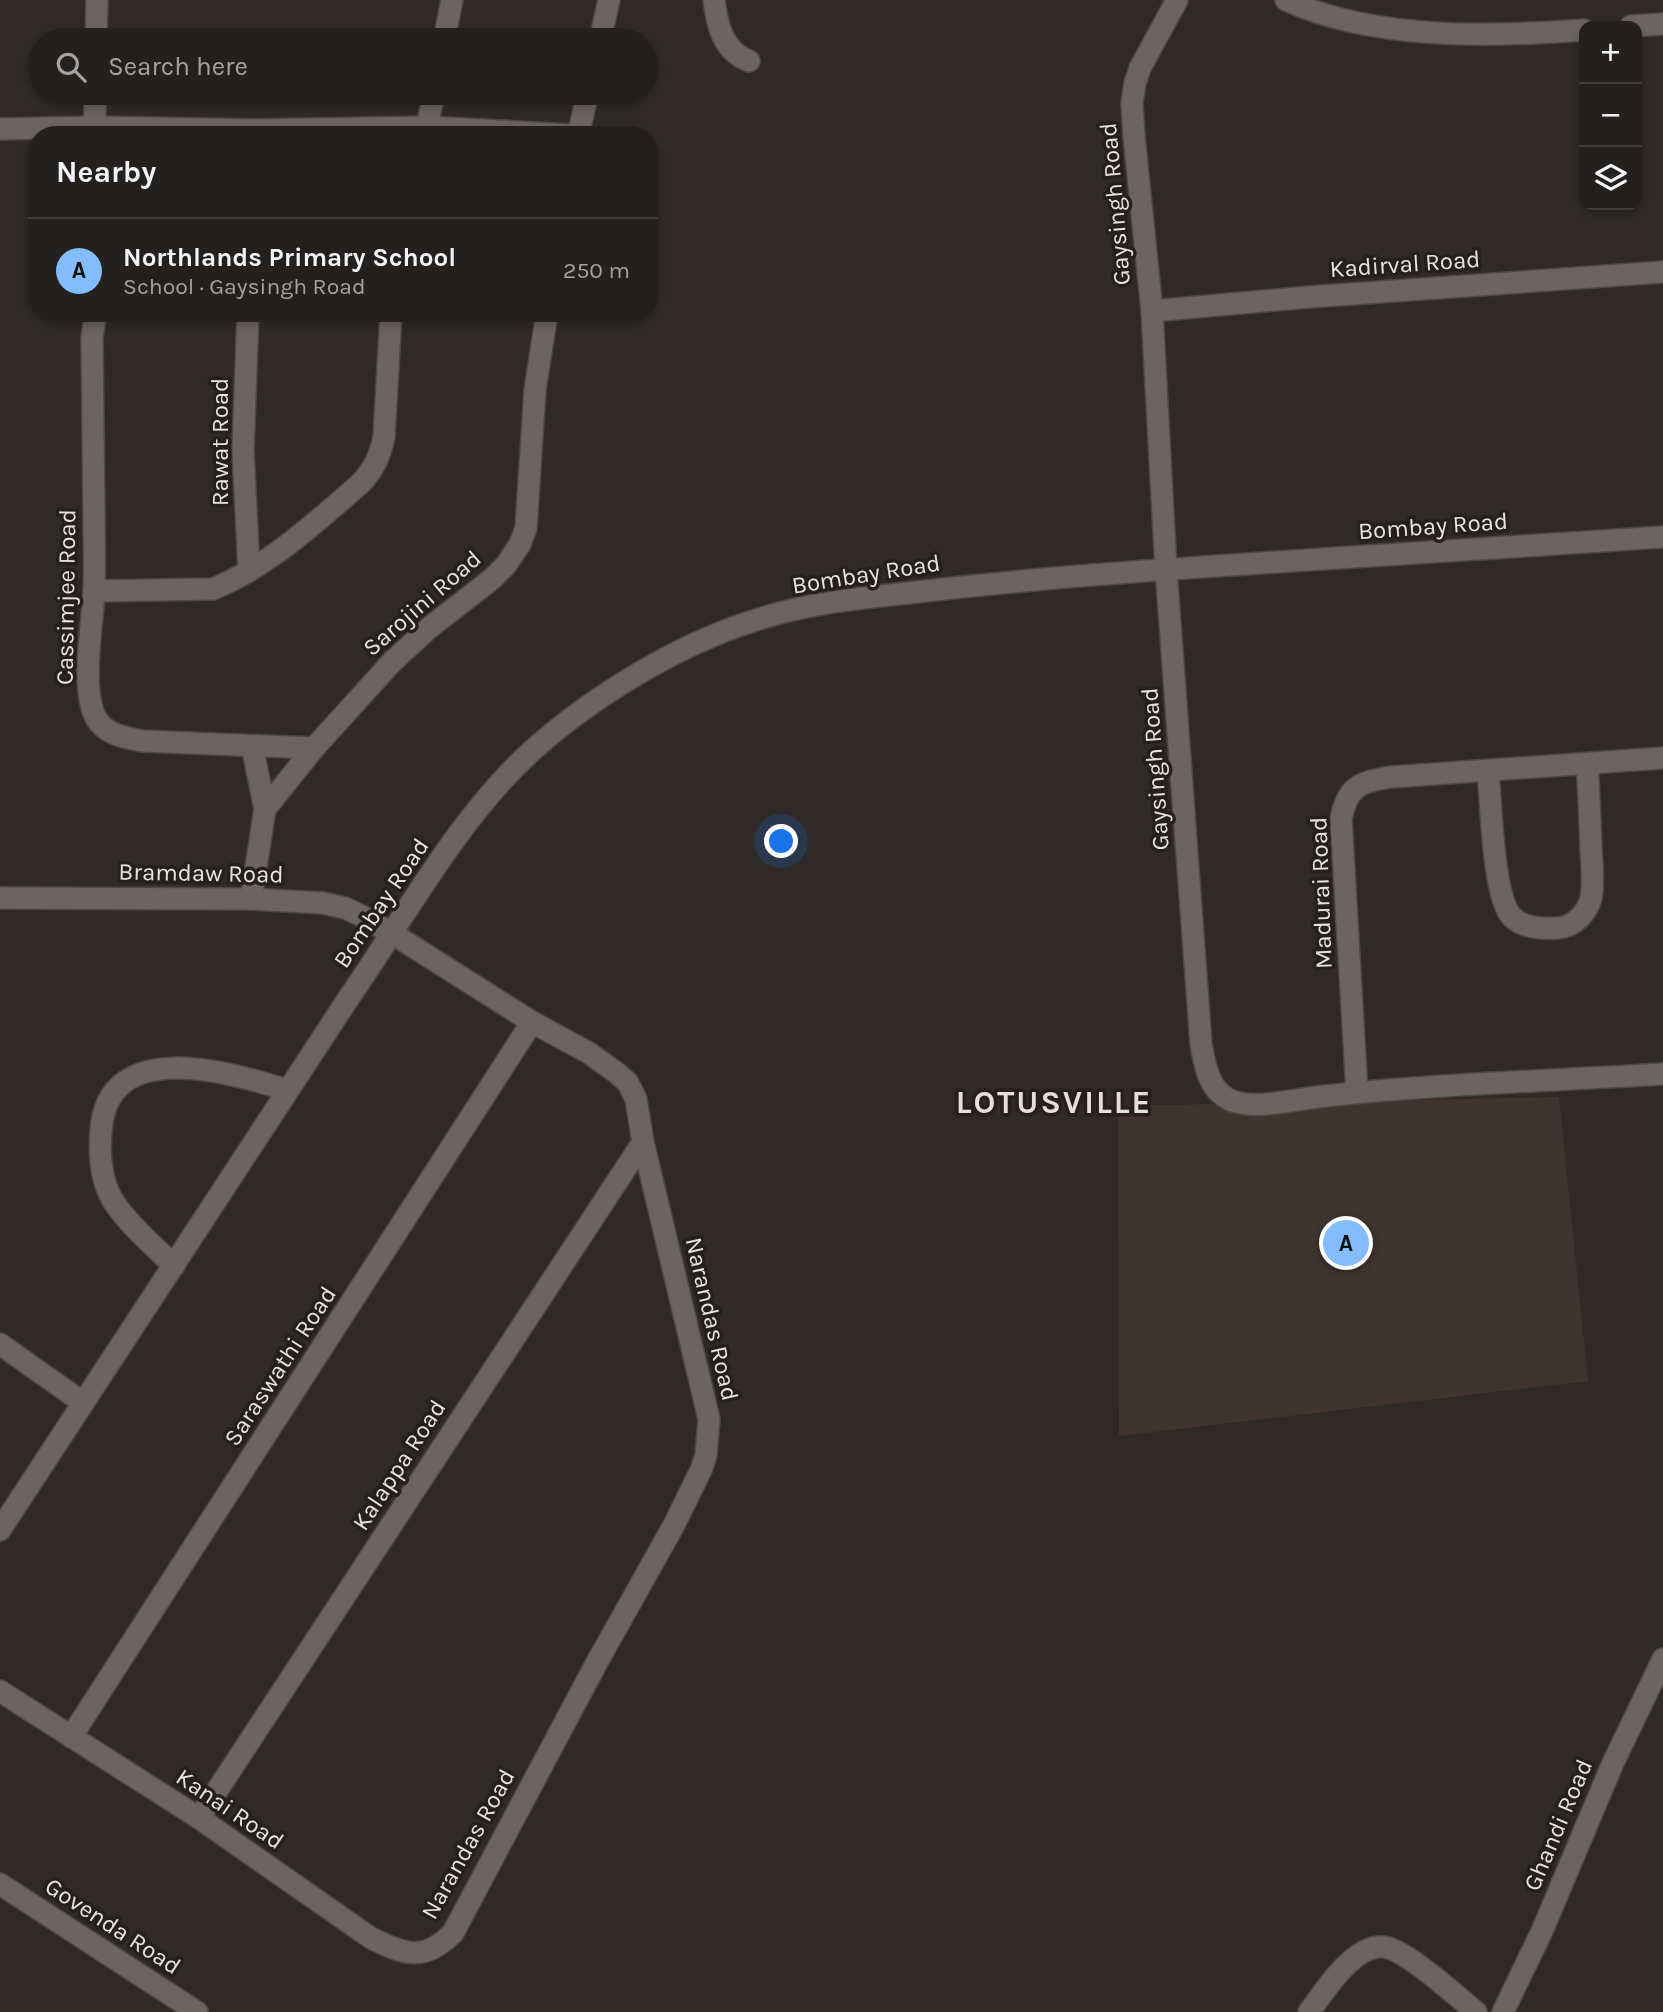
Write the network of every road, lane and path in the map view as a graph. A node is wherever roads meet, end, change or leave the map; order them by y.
1 (97, 0) edge
2 (452, 0) edge
3 (610, 0) edge
4 (714, 0) edge
5 (1177, 0) edge
6 (1286, 0) edge
7 (1663, 24) edge
8 (1642, 25) edge
9 (96, 28) edge
10 (446, 28) edge
11 (603, 28) edge
12 (1579, 30) edge
13 (749, 61) dead end
14 (96, 105) edge
15 (431, 105) edge
16 (585, 105) edge
17 (95, 126) edge
18 (427, 126) edge
19 (580, 126) edge
20 (28, 128) edge
21 (0, 129) edge
22 (1663, 272) edge
23 (1152, 311) junction
24 (94, 322) edge
25 (248, 322) edge
26 (390, 322) edge
27 (546, 322) edge
28 (1663, 537) edge
29 (1166, 569) junction
30 (249, 571) junction
31 (94, 591) junction
32 (252, 746) junction
33 (314, 748) junction
34 (1663, 758) edge
35 (1587, 764) junction
36 (1488, 771) junction
37 (265, 809) junction
38 (0, 898) edge
39 (251, 899) junction
40 (393, 934) junction
41 (532, 1022) junction
42 (1663, 1074) edge
43 (287, 1090) junction
44 (1357, 1093) junction
45 (643, 1142) junction
46 (174, 1266) junction
47 (0, 1344) edge
48 (82, 1402) junction
49 (0, 1530) edge
50 (1663, 1659) edge
51 (0, 1691) edge
52 (71, 1737) junction
53 (199, 1818) junction
54 (0, 1884) edge
55 (435, 1949) joint
56 (197, 2012) edge
57 (1309, 2012) edge
58 (1476, 2012) edge
59 (1503, 2012) edge

1 - 9 street
2 - 10 street
3 - 11 street
4 - 13 street
5 - 23 street, Gaysingh Road
6 - 12 street
7 - 8 street
14 - 17 street
15 - 18 street
16 - 19 street
20 - 21 street
22 - 23 street, Kadirval Road
23 - 29 street, Gaysingh Road
24 - 31 street, Cassimjee Road
25 - 30 street, Rawat Road
26 - 30 street
27 - 33 street, Sarojini Road
28 - 29 street, Bombay Road
29 - 40 street, Bombay Road
29 - 44 street, Gaysingh Road
30 - 31 street
31 - 32 street, Cassimjee Road
32 - 33 street, Cassimjee Road
32 - 37 street
33 - 37 street, Sarojini Road
34 - 35 street, Madurai Road
35 - 36 street, Madurai Road
35 - 36 street
36 - 44 street, Madurai Road
37 - 39 street, Sarojini Road
38 - 39 street, Bramdaw Road
39 - 40 street, Bramdaw Road
40 - 41 street, Narandas Road
40 - 43 street, Bombay Road
41 - 45 street, Narandas Road
41 - 52 street, Saraswathi Road
42 - 44 street, Gaysingh Road
43 - 46 street, Bombay Road
43 - 46 street
45 - 53 street, Kalappa Road
45 - 55 street, Narandas Road
46 - 48 street, Bombay Road
47 - 48 street
48 - 49 street, Bombay Road
50 - 59 street, Ghandi Road
51 - 52 street, Kanai Road
52 - 53 street, Kanai Road
53 - 55 street, Kanai Road
54 - 56 street, Govenda Road
57 - 58 street

